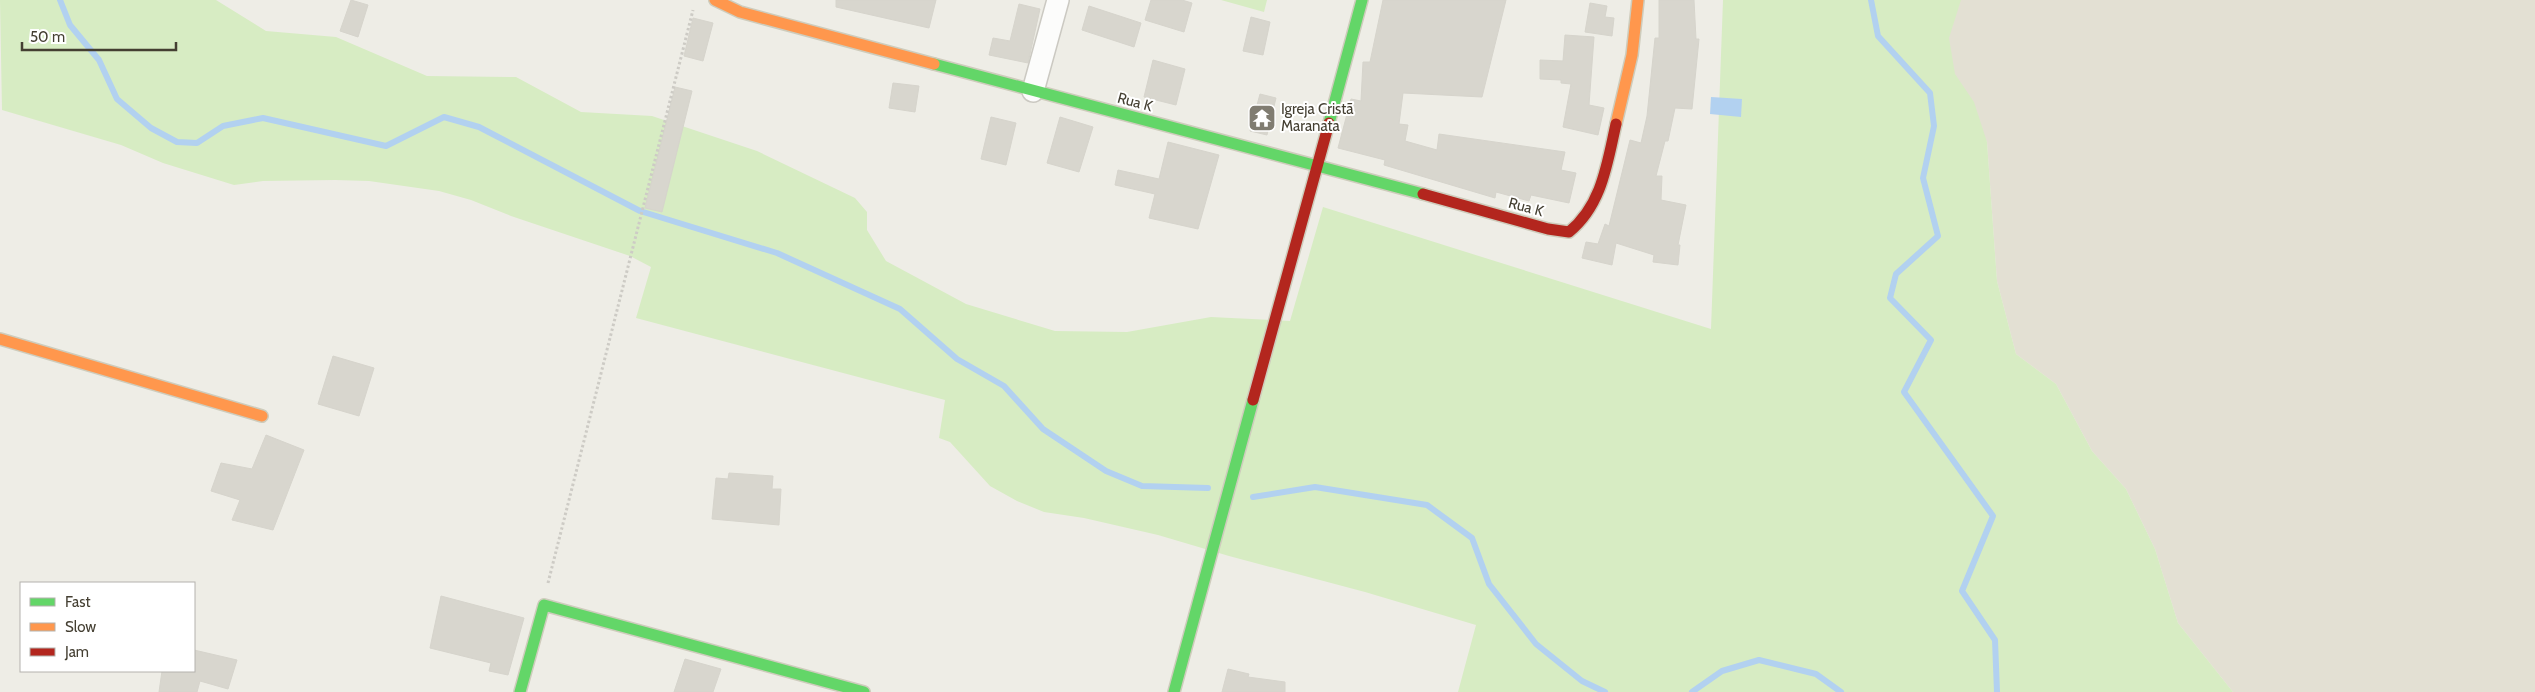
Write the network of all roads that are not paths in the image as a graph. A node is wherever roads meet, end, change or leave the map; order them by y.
1 (715, 0) edge
2 (1058, 0) edge
3 (1362, 0) edge
4 (1638, 0) edge
5 (1033, 90) junction
6 (1316, 164) junction
7 (0, 339) edge
8 (262, 416) dead end
9 (520, 692) edge
10 (864, 692) edge
11 (1174, 692) edge

1 - 5 street, Rua K
2 - 5 street
3 - 6 street
4 - 6 street, Rua K
5 - 6 street, Rua K
6 - 11 street
7 - 8 street
9 - 10 street

